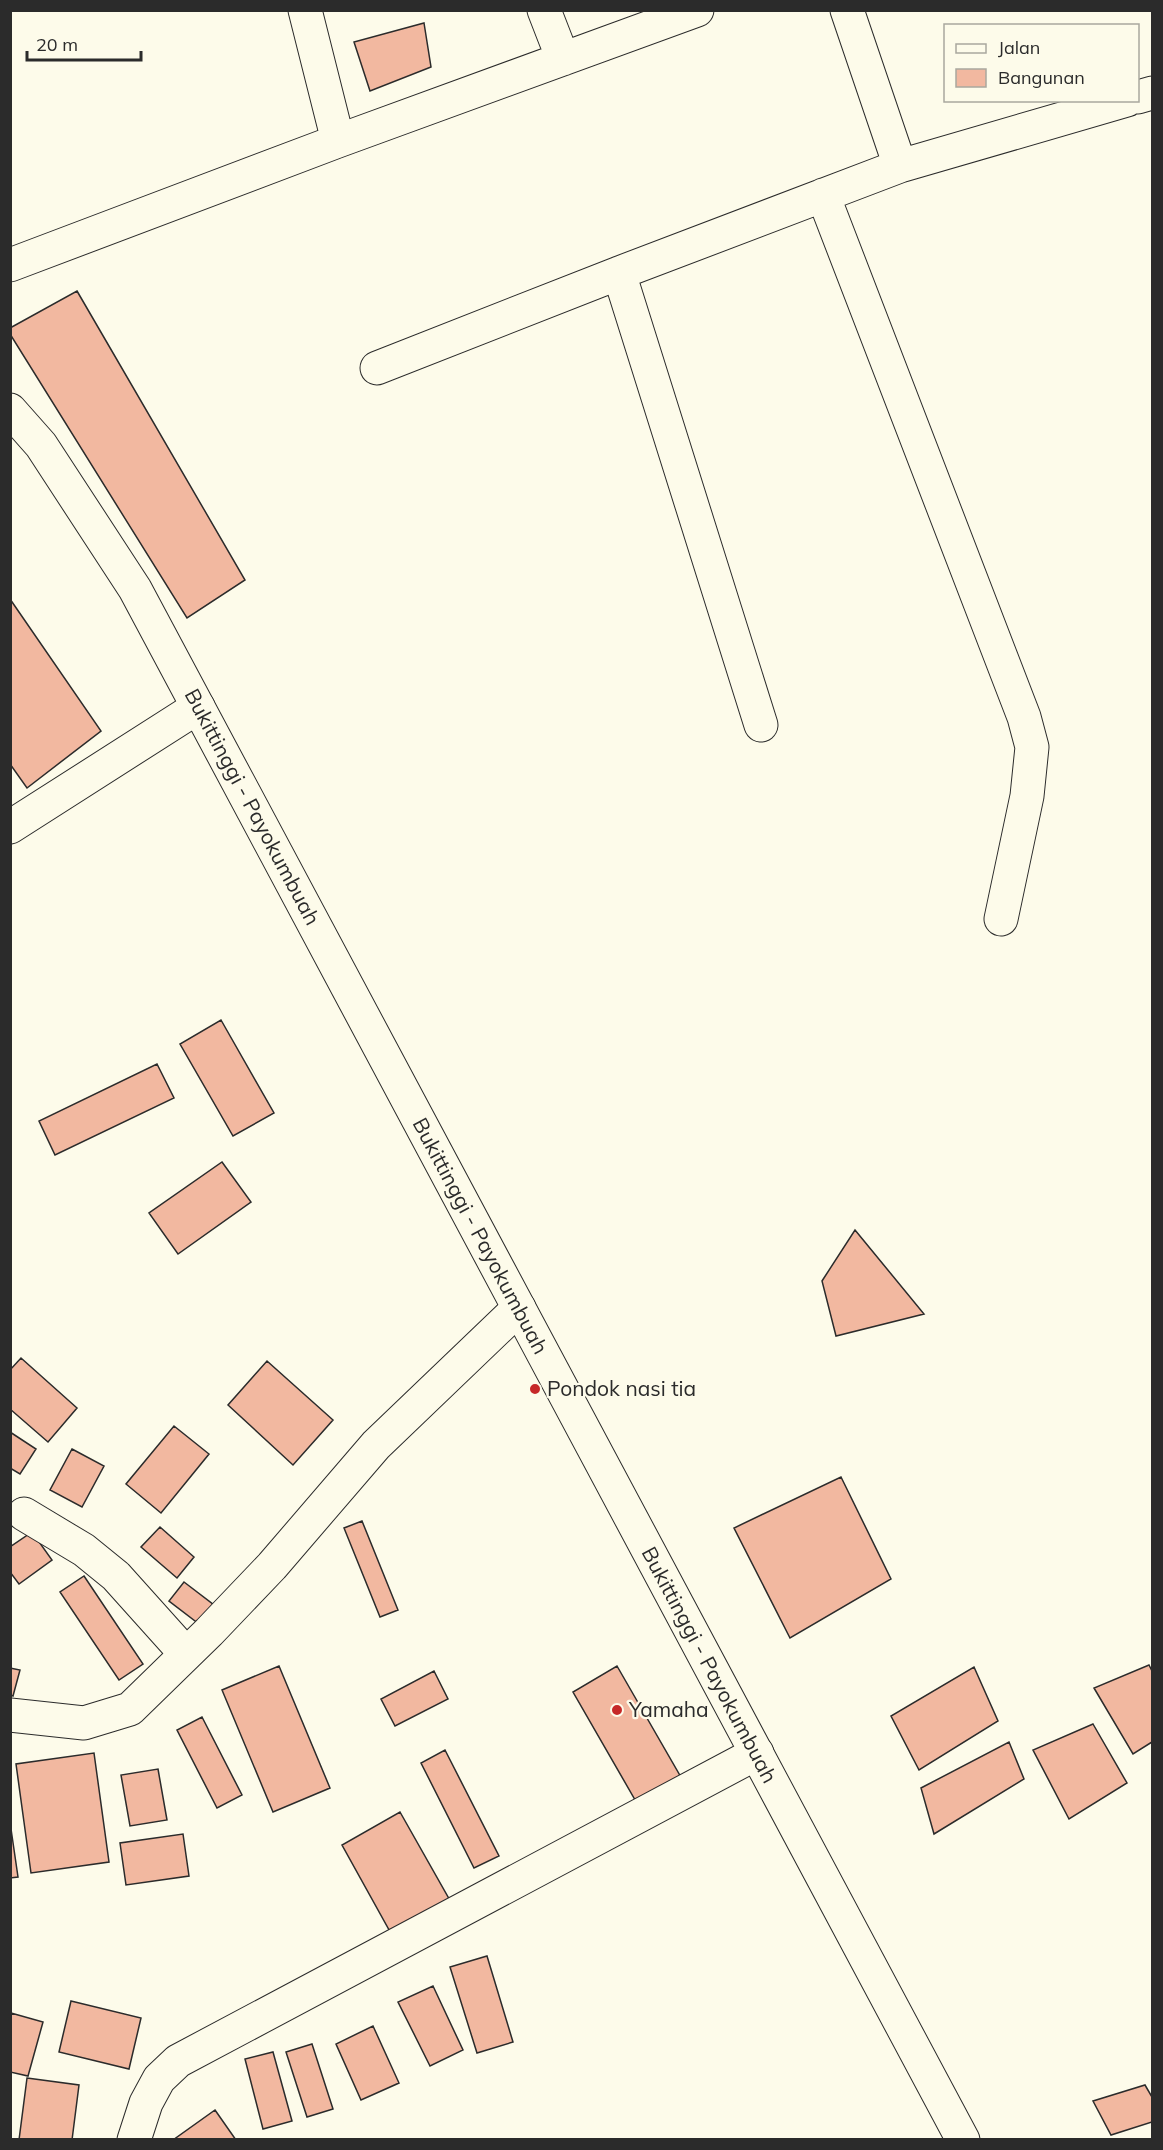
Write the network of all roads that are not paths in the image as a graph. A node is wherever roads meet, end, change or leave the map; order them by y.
1 (305, 10) edge
2 (544, 10) edge
3 (847, 10) edge
4 (681, 13) edge
5 (563, 59) junction
6 (1120, 102) edge
7 (338, 141) junction
8 (900, 166) junction
9 (823, 195) junction
10 (10, 265) edge
11 (619, 273) junction
12 (377, 368) dead end
13 (10, 410) edge
14 (198, 707) junction
15 (761, 724) dead end
16 (10, 826) edge
17 (1001, 919) dead end
18 (519, 1308) junction
19 (24, 1514) dead end
20 (186, 1654) junction
21 (10, 1715) edge
22 (757, 1753) junction
23 (957, 2138) edge
24 (134, 2139) edge

1 - 7 street
2 - 5 street
3 - 8 street
4 - 5 street
5 - 7 street
6 - 8 street
7 - 10 street
8 - 9 street
9 - 11 street
9 - 17 street
11 - 12 street
11 - 15 street
13 - 14 street, Bukittinggi - Payokumbuah
14 - 16 street
14 - 18 street, Bukittinggi - Payokumbuah
18 - 20 street
18 - 22 street, Bukittinggi - Payokumbuah
19 - 20 street
20 - 21 street
22 - 23 street, Bukittinggi - Payokumbuah
22 - 24 street

